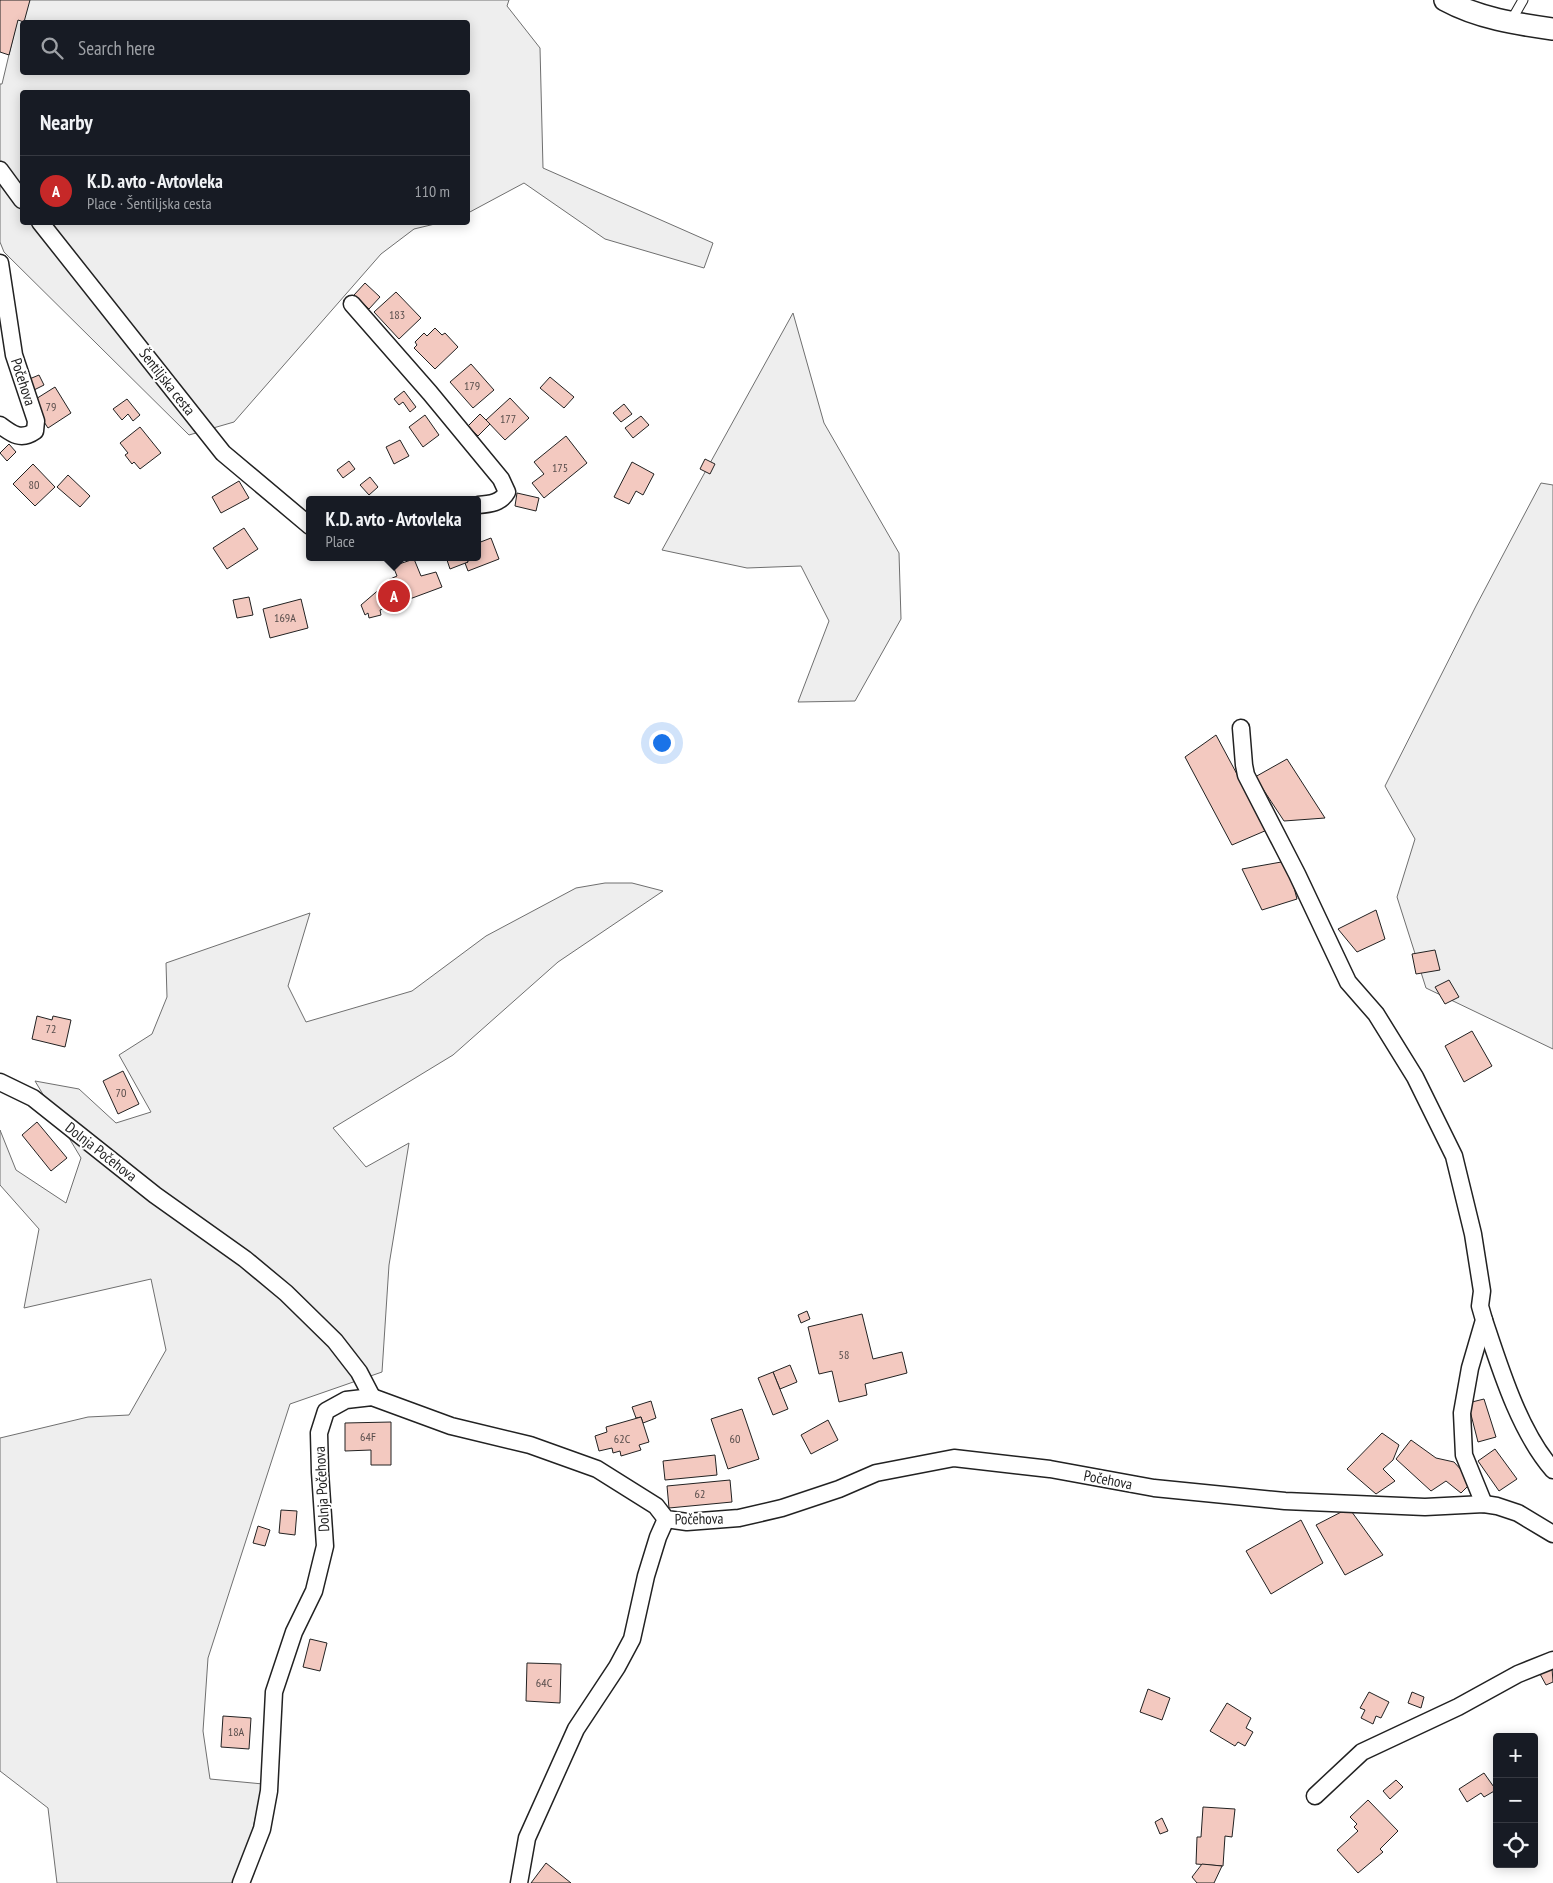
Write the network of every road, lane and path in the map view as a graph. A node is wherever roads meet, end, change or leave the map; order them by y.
1 (1445, 0) edge
2 (1523, 0) edge
3 (1510, 24) junction
4 (1553, 29) edge
5 (0, 170) edge
6 (20, 197) edge
7 (42, 225) edge
8 (0, 263) edge
9 (352, 304) dead end
10 (0, 425) edge
11 (481, 505) edge
12 (306, 523) edge
13 (1241, 728) dead end
14 (0, 1082) edge
15 (1484, 1320) junction
16 (372, 1397) junction
17 (1553, 1470) edge
18 (1484, 1504) junction
19 (666, 1520) junction
20 (1553, 1534) edge
21 (1553, 1660) edge
22 (1315, 1796) dead end
23 (241, 1883) edge
24 (519, 1883) edge

1 - 3 street
2 - 3 lane
3 - 4 street
5 - 6 street
7 - 12 street, Šentiljska cesta
8 - 10 street, Počehova
9 - 11 street
13 - 15 street
14 - 16 street, Dolnja Počehova
15 - 17 street
15 - 18 street
16 - 19 street, Počehova
16 - 23 street, Dolnja Počehova
18 - 19 street, Počehova
18 - 20 street, Počehova
19 - 24 street, Počehova
21 - 22 street

